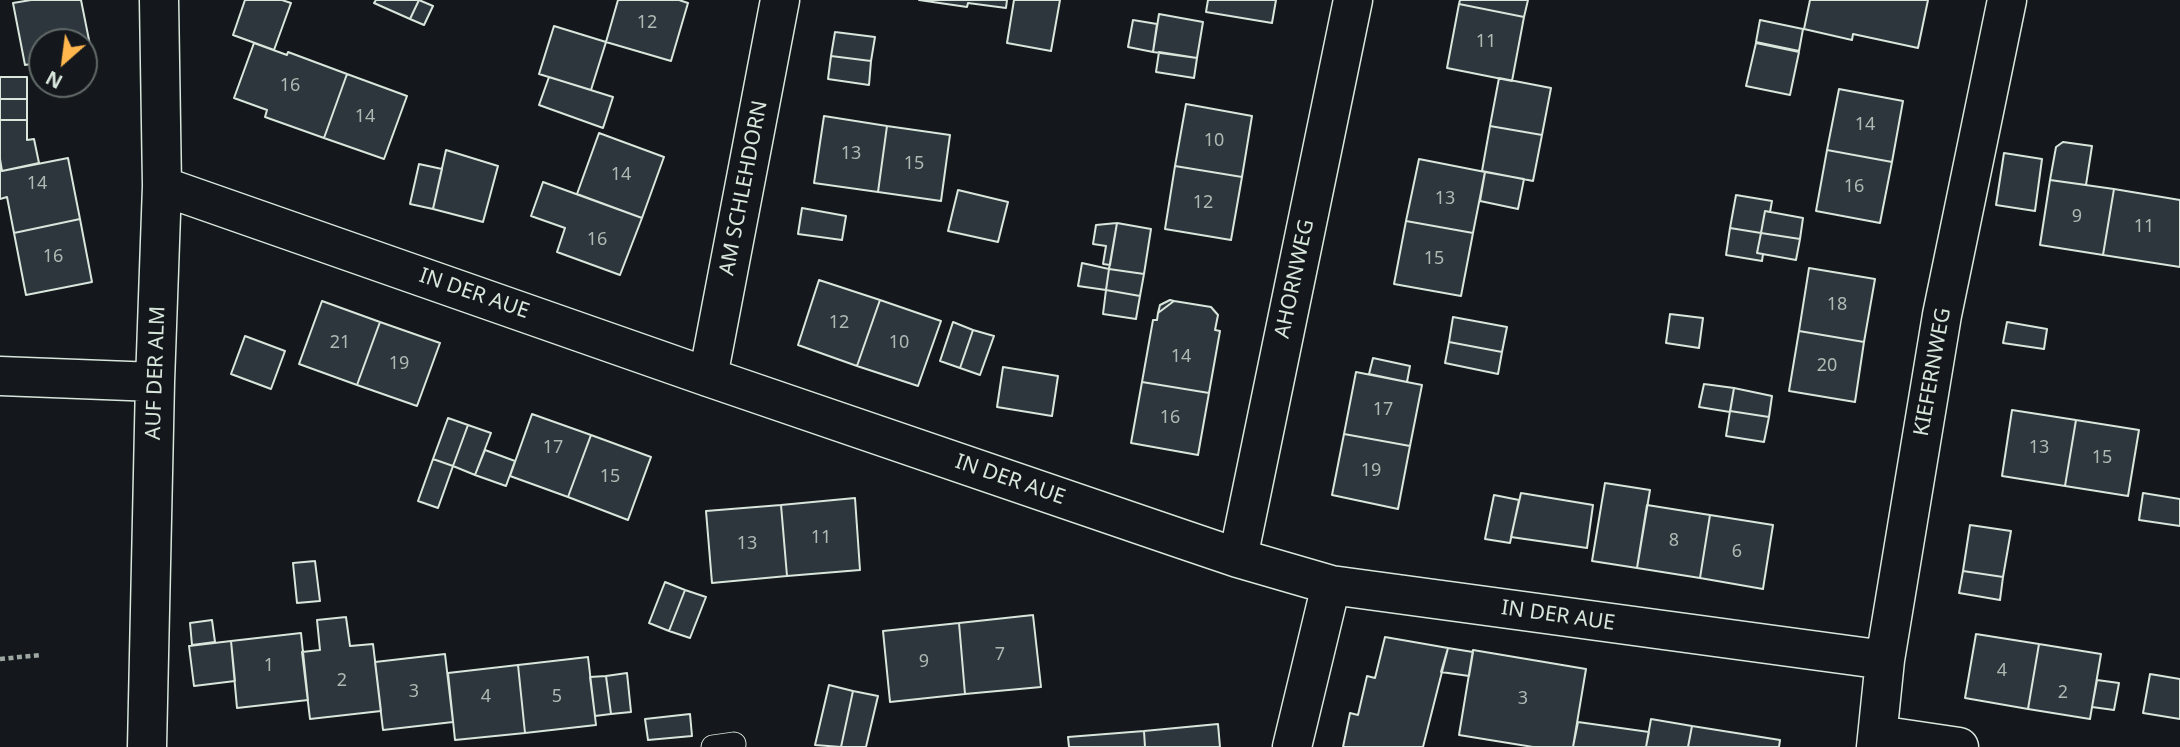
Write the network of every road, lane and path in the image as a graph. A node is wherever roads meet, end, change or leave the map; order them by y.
1 (159, 0) edge
2 (780, 0) edge
3 (1353, 0) edge
4 (2007, 0) edge
5 (162, 186) junction
6 (0, 376) edge
7 (708, 377) junction
8 (155, 382) junction
9 (1238, 558) junction
10 (1331, 585) junction
11 (41, 655) dead end
12 (0, 659) edge
13 (1885, 660) junction
14 (1877, 741) edge
15 (155, 746) edge
16 (1292, 747) edge
17 (1959, 747) edge

1 - 5 street, AUF DER ALM
2 - 7 street, AM SCHLEHDORN
3 - 9 street, AHORNWEG
4 - 13 street, KIEFERNWEG
5 - 7 street, IN DER AUE
5 - 8 street, AUF DER ALM
6 - 8 street
7 - 9 street, IN DER AUE
8 - 15 street, AUF DER ALM
9 - 10 street, IN DER AUE
10 - 13 street, IN DER AUE
10 - 16 street
11 - 12 path
13 - 14 street, KIEFERNWEG
14 - 17 street

